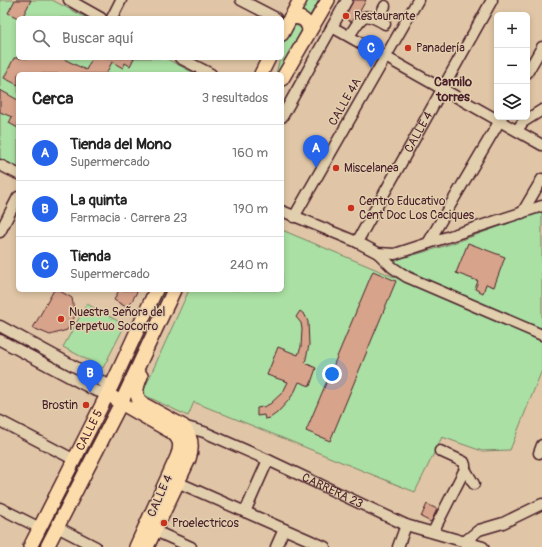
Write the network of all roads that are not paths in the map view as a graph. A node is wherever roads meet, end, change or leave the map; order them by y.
1 (69, 0) edge
2 (121, 0) edge
3 (241, 0) edge
4 (300, 0) edge
5 (328, 0) edge
6 (347, 0) edge
7 (418, 0) edge
8 (492, 0) edge
9 (385, 6) dead end
10 (98, 16) edge
11 (113, 16) edge
12 (271, 16) edge
13 (284, 23) edge
14 (332, 27) junction
15 (310, 31) junction
16 (350, 36) junction
17 (542, 47) edge
18 (386, 57) junction
19 (184, 60) edge
20 (268, 60) edge
21 (530, 68) edge
22 (207, 72) edge
23 (262, 72) edge
24 (284, 76) edge
25 (442, 88) junction
26 (542, 110) edge
27 (284, 113) edge
28 (494, 114) edge
29 (500, 120) edge
30 (504, 120) edge
31 (517, 130) junction
32 (542, 144) edge
33 (0, 165) edge
34 (16, 173) edge
35 (542, 178) edge
36 (16, 201) edge
37 (542, 206) edge
38 (284, 213) edge
39 (522, 213) junction
40 (294, 217) junction
41 (2, 226) edge
42 (357, 242) junction
43 (428, 243) junction
44 (378, 253) junction
45 (155, 292) edge
46 (173, 292) edge
47 (0, 326) edge
48 (542, 335) edge
49 (0, 340) edge
50 (146, 348) junction
51 (136, 391) joint
52 (108, 393) junction
53 (121, 403) junction
54 (0, 421) edge
55 (183, 426) junction
56 (204, 432) junction
57 (191, 451) junction
58 (440, 451) dead end
59 (75, 460) junction
60 (268, 460) junction
61 (465, 469) junction
62 (177, 482) junction
63 (474, 484) dead end
64 (542, 504) edge
65 (0, 508) edge
66 (245, 512) junction
67 (406, 524) junction
68 (57, 527) junction
69 (40, 528) junction
70 (284, 529) junction
71 (154, 531) junction
72 (433, 532) junction
73 (464, 542) junction
74 (30, 547) edge
75 (47, 547) edge
76 (96, 547) edge
77 (136, 547) edge
78 (147, 547) edge
79 (191, 547) edge
80 (276, 547) edge
81 (325, 547) edge
82 (398, 547) edge
83 (483, 547) edge

1 - 10 street
2 - 11 street
3 - 12 street
4 - 13 main road
5 - 15 main road
6 - 14 street
7 - 18 street, CALLE 4A
8 - 25 street, CALLE 4
9 - 16 street
13 - 15 main road
14 - 16 street
14 - 27 street
15 - 24 main road
16 - 18 street
17 - 21 street
18 - 25 street
18 - 40 street, CALLE 4A
19 - 22 street
20 - 23 main road
25 - 28 street
25 - 42 street, CALLE 4
26 - 31 street
29 - 43 street
30 - 31 street
31 - 32 street
33 - 34 street
35 - 39 street
36 - 41 street
37 - 39 street
38 - 40 street
39 - 43 street
40 - 42 street
42 - 44 street
43 - 44 street
44 - 48 street
45 - 52 main road, CALLE 5
46 - 50 main road, CALLE 5
47 - 52 street
49 - 52 street
50 - 51 main road, CALLE 5
50 - 53 main road, CALLE 5
51 - 55 main road, CARRERA 23
52 - 53 main road
52 - 59 main road, CALLE 5
53 - 68 main road, CALLE 5
53 - 77 main road, CALLE 4
54 - 59 street
55 - 56 street, CARRERA 23
55 - 57 main road
56 - 57 street
56 - 60 street, CARRERA 23
57 - 62 main road, CALLE 4
58 - 61 street
59 - 69 main road, CALLE 5
60 - 66 street
60 - 67 street, CARRERA 23
61 - 63 street
61 - 72 street
62 - 66 street
62 - 71 main road, CALLE 4
64 - 73 street
65 - 69 street
66 - 70 street
67 - 72 street, CARRERA 23
67 - 82 street
68 - 75 main road, CALLE 5
68 - 76 street
69 - 74 main road, CALLE 5
70 - 80 street
70 - 81 street
71 - 78 main road, CALLE 4
71 - 79 street
72 - 73 street, CARRERA 23
73 - 83 street, CARRERA 23

